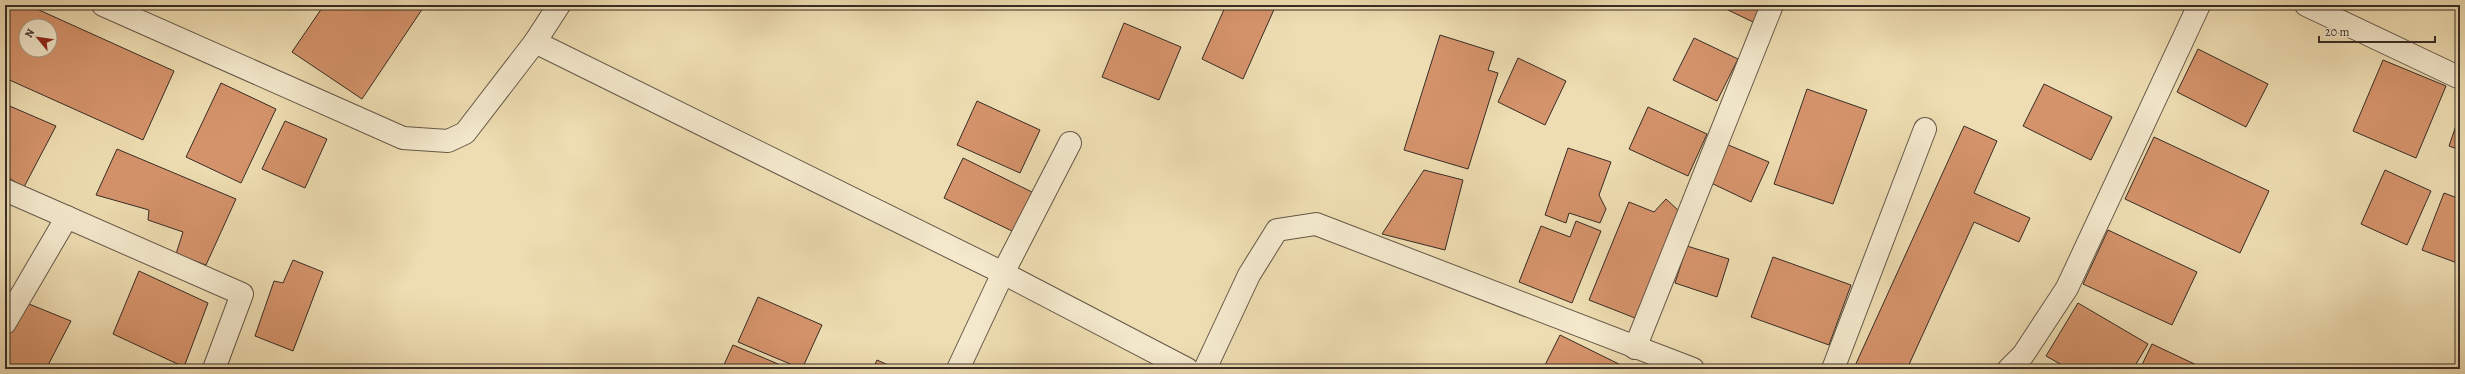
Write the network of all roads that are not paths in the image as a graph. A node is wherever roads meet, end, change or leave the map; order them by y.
1 (103, 5) edge
2 (559, 5) edge
3 (1772, 5) edge
4 (2199, 5) edge
5 (2306, 5) edge
6 (535, 42) junction
7 (2458, 77) dead end
8 (1925, 129) dead end
9 (1070, 144) dead end
10 (5, 190) edge
11 (68, 217) junction
12 (1003, 273) junction
13 (5, 323) edge
14 (1634, 348) junction
15 (214, 369) edge
16 (958, 369) edge
17 (1187, 369) edge
18 (1205, 369) edge
19 (1693, 369) edge
20 (1832, 369) edge
21 (2009, 369) edge

1 - 6 street
2 - 6 street
3 - 14 street
4 - 21 street
5 - 7 street
6 - 12 street
8 - 20 street
9 - 12 street
10 - 11 street
11 - 13 street
11 - 15 street
12 - 16 street
12 - 17 street
14 - 18 street
14 - 19 street

